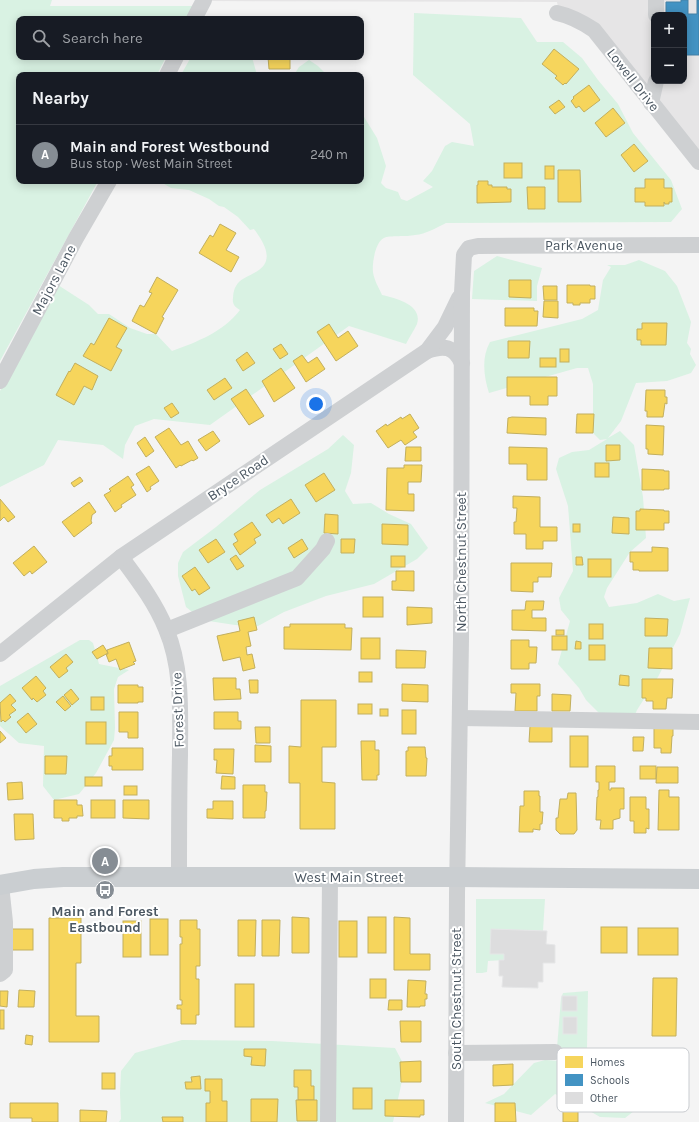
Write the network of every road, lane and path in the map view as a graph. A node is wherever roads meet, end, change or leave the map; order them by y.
1 (204, 0) edge
2 (656, 0) edge
3 (557, 12) dead end
4 (656, 12) edge
5 (196, 16) edge
6 (174, 60) edge
7 (168, 72) edge
8 (655, 84) edge
9 (651, 103) junction
10 (699, 162) edge
11 (107, 184) edge
12 (699, 245) edge
13 (470, 248) joint
14 (462, 293) junction
15 (427, 350) junction
16 (462, 363) junction
17 (0, 381) edge
18 (327, 541) dead end
19 (120, 557) junction
20 (167, 630) junction
21 (0, 654) edge
22 (460, 718) junction
23 (699, 722) edge
24 (179, 877) junction
25 (457, 877) junction
26 (330, 878) junction
27 (699, 879) edge
28 (0, 885) edge
29 (0, 974) edge
30 (556, 1052) dead end
31 (456, 1053) junction
32 (328, 1122) edge
33 (456, 1122) edge

1 - 5 street
2 - 4 street
3 - 9 street, Lowell Drive
6 - 7 street
8 - 9 street
9 - 10 street, Lowell Drive
11 - 17 street, Majors Lane
12 - 13 street, Park Avenue
13 - 14 street, North Chestnut Street
14 - 15 street, Bryce Road
14 - 16 street, North Chestnut Street
15 - 16 street
15 - 19 street, Bryce Road
16 - 22 street, North Chestnut Street
18 - 20 street
19 - 20 street, Forest Drive
19 - 21 street, Bryce Road
20 - 24 street, Forest Drive
22 - 23 street
22 - 25 street, North Chestnut Street
24 - 26 main road, West Main Street
24 - 28 main road, West Main Street
25 - 26 main road, West Main Street
25 - 27 main road, West Main Street
25 - 31 street, South Chestnut Street
26 - 32 street
28 - 29 street
30 - 31 street
31 - 33 street, South Chestnut Street

